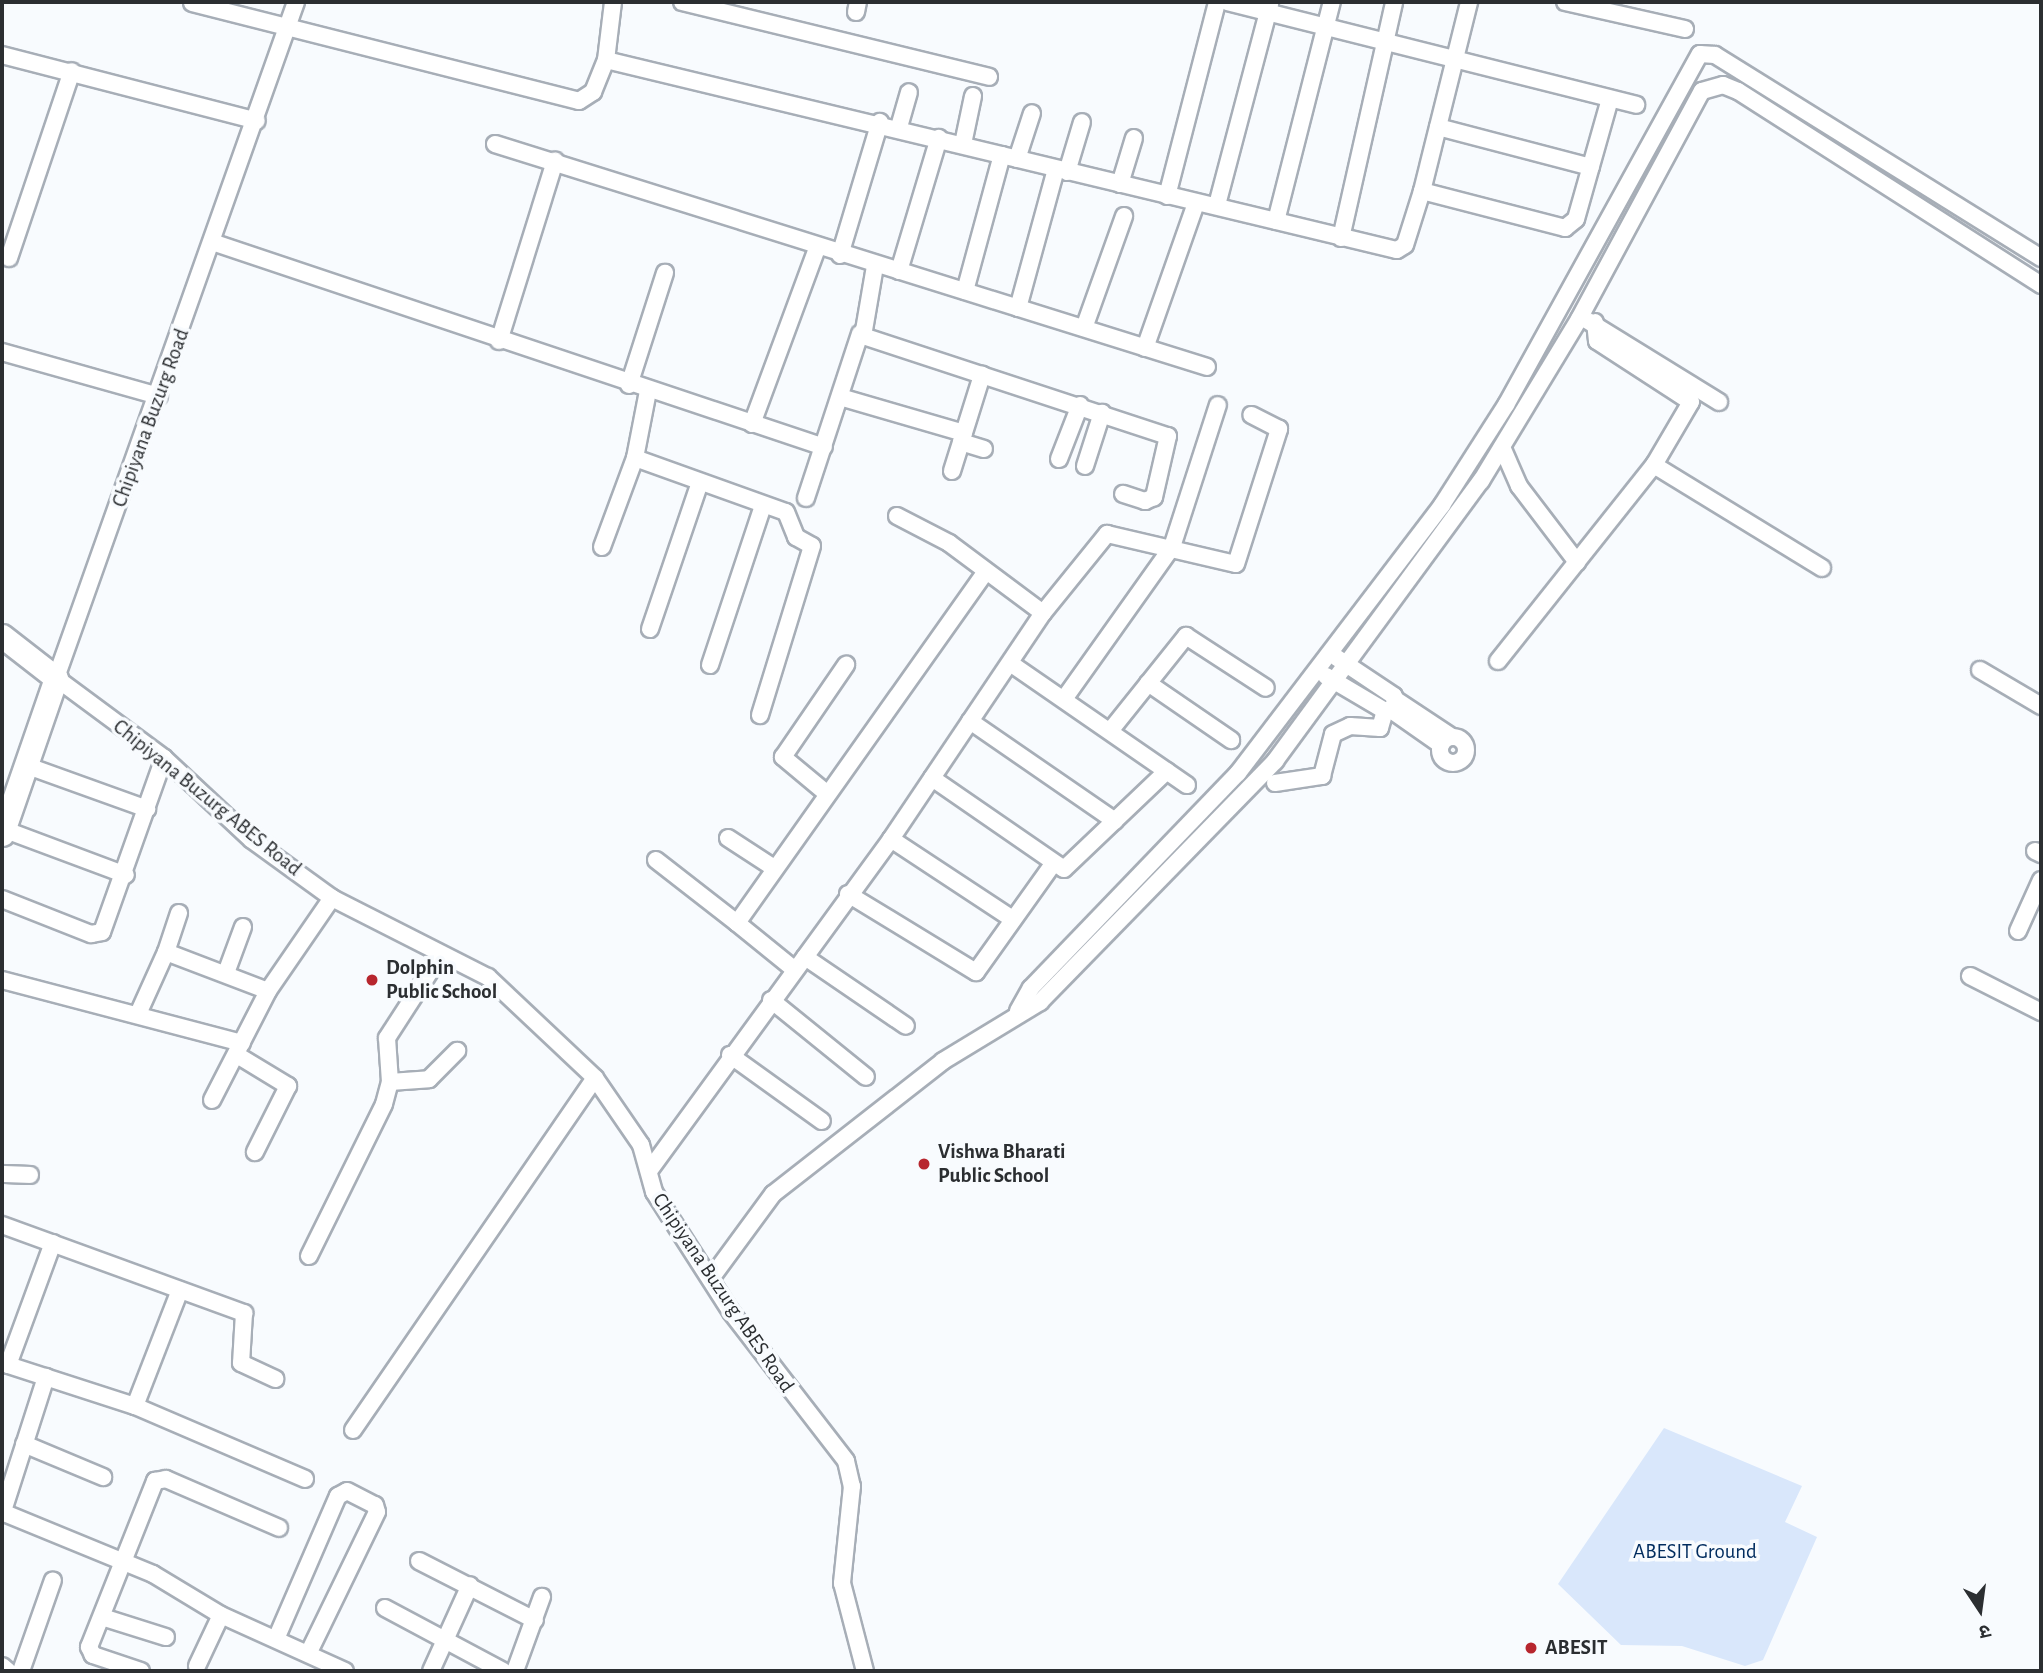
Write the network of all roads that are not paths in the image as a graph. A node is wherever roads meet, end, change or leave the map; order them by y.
1 (296, 2) edge
2 (613, 2) edge
3 (682, 2) edge
4 (1217, 2) edge
5 (1227, 2) edge
6 (1332, 2) edge
7 (1394, 2) edge
8 (1469, 2) edge
9 (1565, 2) edge
10 (192, 3) edge
11 (1269, 7) edge
12 (1634, 9) edge
13 (290, 23) junction
14 (1326, 27) junction
15 (1685, 29) dead end
16 (1384, 42) junction
17 (2, 55) edge
18 (1454, 59) junction
19 (606, 60) junction
20 (72, 71) junction
21 (989, 77) dead end
22 (909, 92) dead end
23 (974, 96) dead end
24 (1610, 99) junction
25 (1636, 105) dead end
26 (1665, 111) junction
27 (1032, 113) dead end
28 (1685, 117) junction
29 (257, 121) junction
30 (880, 122) junction
31 (1082, 122) dead end
32 (899, 127) junction
33 (1438, 127) junction
34 (939, 138) junction
35 (1134, 138) dead end
36 (495, 144) dead end
37 (963, 144) junction
38 (1010, 157) junction
39 (555, 161) junction
40 (1591, 167) junction
41 (1062, 170) junction
42 (1120, 184) junction
43 (1422, 191) junction
44 (1167, 196) junction
45 (1196, 202) junction
46 (1217, 205) junction
47 (1124, 216) dead end
48 (1276, 221) junction
49 (1981, 221) junction
50 (1341, 238) junction
51 (1969, 239) junction
52 (215, 243) junction
53 (817, 248) junction
54 (840, 255) junction
55 (9, 258) dead end
56 (2041, 258) edge
57 (875, 267) junction
58 (899, 271) junction
59 (665, 272) dead end
60 (2041, 285) edge
61 (965, 291) junction
62 (1018, 308) junction
63 (1561, 308) junction
64 (1587, 320) junction
65 (1084, 328) junction
66 (860, 334) junction
67 (499, 341) junction
68 (1145, 348) junction
69 (2, 352) edge
70 (1208, 367) dead end
71 (982, 376) junction
72 (629, 385) junction
73 (649, 391) junction
74 (159, 396) junction
75 (840, 397) junction
76 (1719, 402) dead end
77 (1080, 405) junction
78 (1217, 405) dead end
79 (1102, 413) junction
80 (1251, 415) dead end
81 (751, 424) junction
82 (963, 438) junction
83 (824, 447) junction
84 (1502, 447) junction
85 (984, 449) dead end
86 (635, 458) junction
87 (1059, 459) dead end
88 (1654, 465) junction
89 (1085, 466) dead end
90 (1466, 470) junction
91 (952, 471) dead end
92 (1481, 481) junction
93 (699, 485) junction
94 (1124, 494) dead end
95 (806, 498) dead end
96 (763, 506) junction
97 (897, 516) dead end
98 (601, 547) dead end
99 (1172, 547) junction
100 (1577, 562) junction
101 (1822, 568) dead end
102 (985, 573) junction
103 (1043, 613) junction
104 (650, 629) dead end
105 (2, 636) edge
106 (1327, 652) junction
107 (1498, 661) dead end
108 (1010, 663) junction
109 (1345, 664) junction
110 (710, 665) dead end
111 (846, 665) dead end
112 (1315, 669) junction
113 (1980, 670) dead end
114 (56, 678) junction
115 (1333, 680) junction
116 (1148, 683) junction
117 (1266, 688) dead end
118 (1065, 699) junction
119 (2041, 706) edge
120 (1390, 707) junction
121 (760, 715) dead end
122 (970, 721) junction
123 (1110, 731) junction
124 (1231, 740) dead end
125 (1446, 741) dead end
126 (164, 758) junction
127 (25, 765) junction
128 (1167, 771) junction
129 (932, 778) junction
130 (1275, 783) dead end
131 (1187, 785) dead end
132 (825, 792) junction
133 (147, 809) junction
134 (1115, 821) junction
135 (3, 832) edge
136 (728, 838) dead end
137 (891, 839) junction
138 (656, 860) dead end
139 (1053, 864) junction
140 (774, 868) junction
141 (126, 875) junction
142 (2041, 880) edge
143 (848, 894) junction
144 (332, 898) junction
145 (2, 899) edge
146 (179, 913) dead end
147 (1011, 918) junction
148 (737, 923) junction
149 (243, 927) dead end
150 (2018, 931) dead end
151 (166, 952) junction
152 (440, 956) junction
153 (800, 963) junction
154 (226, 973) junction
155 (1970, 976) dead end
156 (2, 980) edge
157 (268, 991) junction
158 (771, 1000) junction
159 (1018, 1011) junction
160 (2041, 1012) edge
161 (138, 1014) junction
162 (906, 1026) dead end
163 (239, 1049) junction
164 (457, 1051) dead end
165 (730, 1055) junction
166 (866, 1077) dead end
167 (595, 1078) junction
168 (390, 1082) junction
169 (212, 1100) dead end
170 (822, 1121) dead end
171 (255, 1152) dead end
172 (649, 1171) junction
173 (2, 1174) edge
174 (30, 1175) dead end
175 (2, 1225) edge
176 (53, 1243) junction
177 (309, 1256) dead end
178 (712, 1278) junction
179 (180, 1290) junction
180 (5, 1364) edge
181 (46, 1377) junction
182 (275, 1379) dead end
183 (135, 1406) junction
184 (353, 1430) dead end
185 (24, 1444) junction
186 (103, 1477) dead end
187 (305, 1479) dead end
188 (2, 1513) edge
189 (279, 1528) dead end
190 (419, 1561) dead end
191 (125, 1562) junction
192 (53, 1580) dead end
193 (470, 1585) junction
194 (542, 1597) dead end
195 (385, 1608) dead end
196 (221, 1615) junction
197 (102, 1617) junction
198 (535, 1619) junction
199 (166, 1637) dead end
200 (276, 1639) junction
201 (445, 1640) junction
202 (309, 1652) junction
203 (2, 1666) edge
204 (197, 1666) dead end
205 (8, 1671) edge
206 (21, 1671) edge
207 (141, 1671) edge
208 (345, 1671) edge
209 (431, 1671) edge
210 (503, 1671) edge
211 (515, 1671) edge
212 (865, 1671) edge

1 - 13 street, Chipiyana Buzurg Road
2 - 19 street
3 - 21 street
4 - 44 street
5 - 11 street
6 - 14 street
7 - 16 street
8 - 18 street
9 - 12 street
10 - 13 street
11 - 14 street
11 - 46 street
12 - 15 street
13 - 19 street
13 - 29 street, Chipiyana Buzurg Road
14 - 16 street
14 - 48 street
16 - 18 street
16 - 50 street
17 - 20 street
18 - 24 street
18 - 33 street
19 - 30 street
20 - 29 street
20 - 55 street
22 - 32 street
23 - 37 street
24 - 25 street
24 - 40 street
26 - 28 street
26 - 49 street
26 - 63 street
27 - 38 street
28 - 51 street
28 - 64 street
29 - 52 street, Chipiyana Buzurg Road
30 - 32 street
30 - 54 street
31 - 41 street
32 - 34 street
33 - 40 street
33 - 43 street
34 - 37 street
34 - 58 street
35 - 42 street
36 - 39 street
37 - 38 street
38 - 41 street
38 - 61 street
39 - 53 street
39 - 67 street
40 - 43 street
41 - 42 street
41 - 62 street
42 - 44 street
43 - 50 street
44 - 45 street
45 - 46 street
45 - 68 street
46 - 48 street
47 - 65 street
48 - 50 street
49 - 51 street
49 - 56 street
51 - 60 street
52 - 67 street
52 - 74 street, Chipiyana Buzurg Road
53 - 54 street
53 - 81 street
54 - 57 street
57 - 58 street
57 - 66 street
58 - 61 street
59 - 72 street
61 - 62 street
62 - 65 street
63 - 64 street
63 - 90 street
64 - 76 street
64 - 84 street
64 - 88 street
65 - 68 street
66 - 71 street
66 - 75 street
67 - 72 street
68 - 70 street
69 - 74 street
71 - 77 street
71 - 82 street
72 - 73 street
73 - 81 street
73 - 86 street
74 - 114 street, Chipiyana Buzurg Road
75 - 82 street
75 - 83 street
77 - 79 street
77 - 87 street
78 - 99 street
79 - 89 street
79 - 94 street
80 - 99 street
81 - 83 street
82 - 85 street
82 - 91 street
83 - 95 street
84 - 92 street
84 - 100 street
86 - 93 street
86 - 98 street
88 - 100 street
88 - 101 street
90 - 92 street
90 - 106 street
92 - 109 street
93 - 96 street
93 - 104 street
96 - 110 street
96 - 121 street
97 - 102 street
99 - 103 street
99 - 118 street
100 - 107 street
102 - 103 street
102 - 132 street
103 - 108 street
105 - 114 street
106 - 109 street
106 - 112 street
108 - 118 street
108 - 122 street
109 - 115 street
109 - 120 street
111 - 132 street
112 - 115 street
112 - 159 street
113 - 119 street
114 - 126 street, Chipiyana Buzurg ABES Road
114 - 127 street, Chipiyana Buzurg Road
115 - 120 street
115 - 159 street
116 - 117 street
116 - 123 street
116 - 124 street
118 - 123 street
120 - 125 street
120 - 130 street
122 - 129 street
122 - 134 street
123 - 128 street
126 - 133 street
126 - 144 street, Chipiyana Buzurg ABES Road
127 - 133 street
127 - 135 street, Chipiyana Buzurg Road
128 - 131 street
128 - 134 street
129 - 137 street
129 - 139 street
132 - 140 street
133 - 141 street
134 - 139 street
135 - 141 street
136 - 140 street
137 - 143 street
137 - 147 street
138 - 148 street
139 - 147 street
140 - 148 street
141 - 145 street
142 - 150 street
143 - 147 street
143 - 153 street
144 - 152 street, Chipiyana Buzurg ABES Road
144 - 157 street
146 - 151 street
148 - 153 street
149 - 154 street
151 - 154 street
151 - 161 street
152 - 167 street, Chipiyana Buzurg ABES Road
152 - 168 street
153 - 158 street
153 - 162 street
154 - 157 street
155 - 160 street
156 - 161 street
157 - 163 street
158 - 165 street
158 - 166 street
159 - 178 street
161 - 163 street
163 - 169 street
163 - 171 street
164 - 168 street
165 - 170 street
165 - 172 street
167 - 172 street, Chipiyana Buzurg ABES Road
167 - 184 street
168 - 177 street
172 - 178 street, Chipiyana Buzurg ABES Road
173 - 174 street
175 - 176 street
176 - 179 street
176 - 180 street
178 - 212 street, Chipiyana Buzurg ABES Road
179 - 182 street
179 - 183 street
180 - 181 street
181 - 183 street
181 - 185 street
183 - 187 street
185 - 186 street
185 - 188 street
188 - 191 street
189 - 191 street
190 - 193 street
191 - 196 street
191 - 197 street
192 - 206 street
193 - 198 street
193 - 201 street
194 - 198 street
195 - 201 street
196 - 200 street
196 - 204 street
197 - 199 street
197 - 207 street
198 - 211 street
200 - 202 street
200 - 202 street
201 - 209 street
201 - 210 street
202 - 208 street
203 - 205 street

